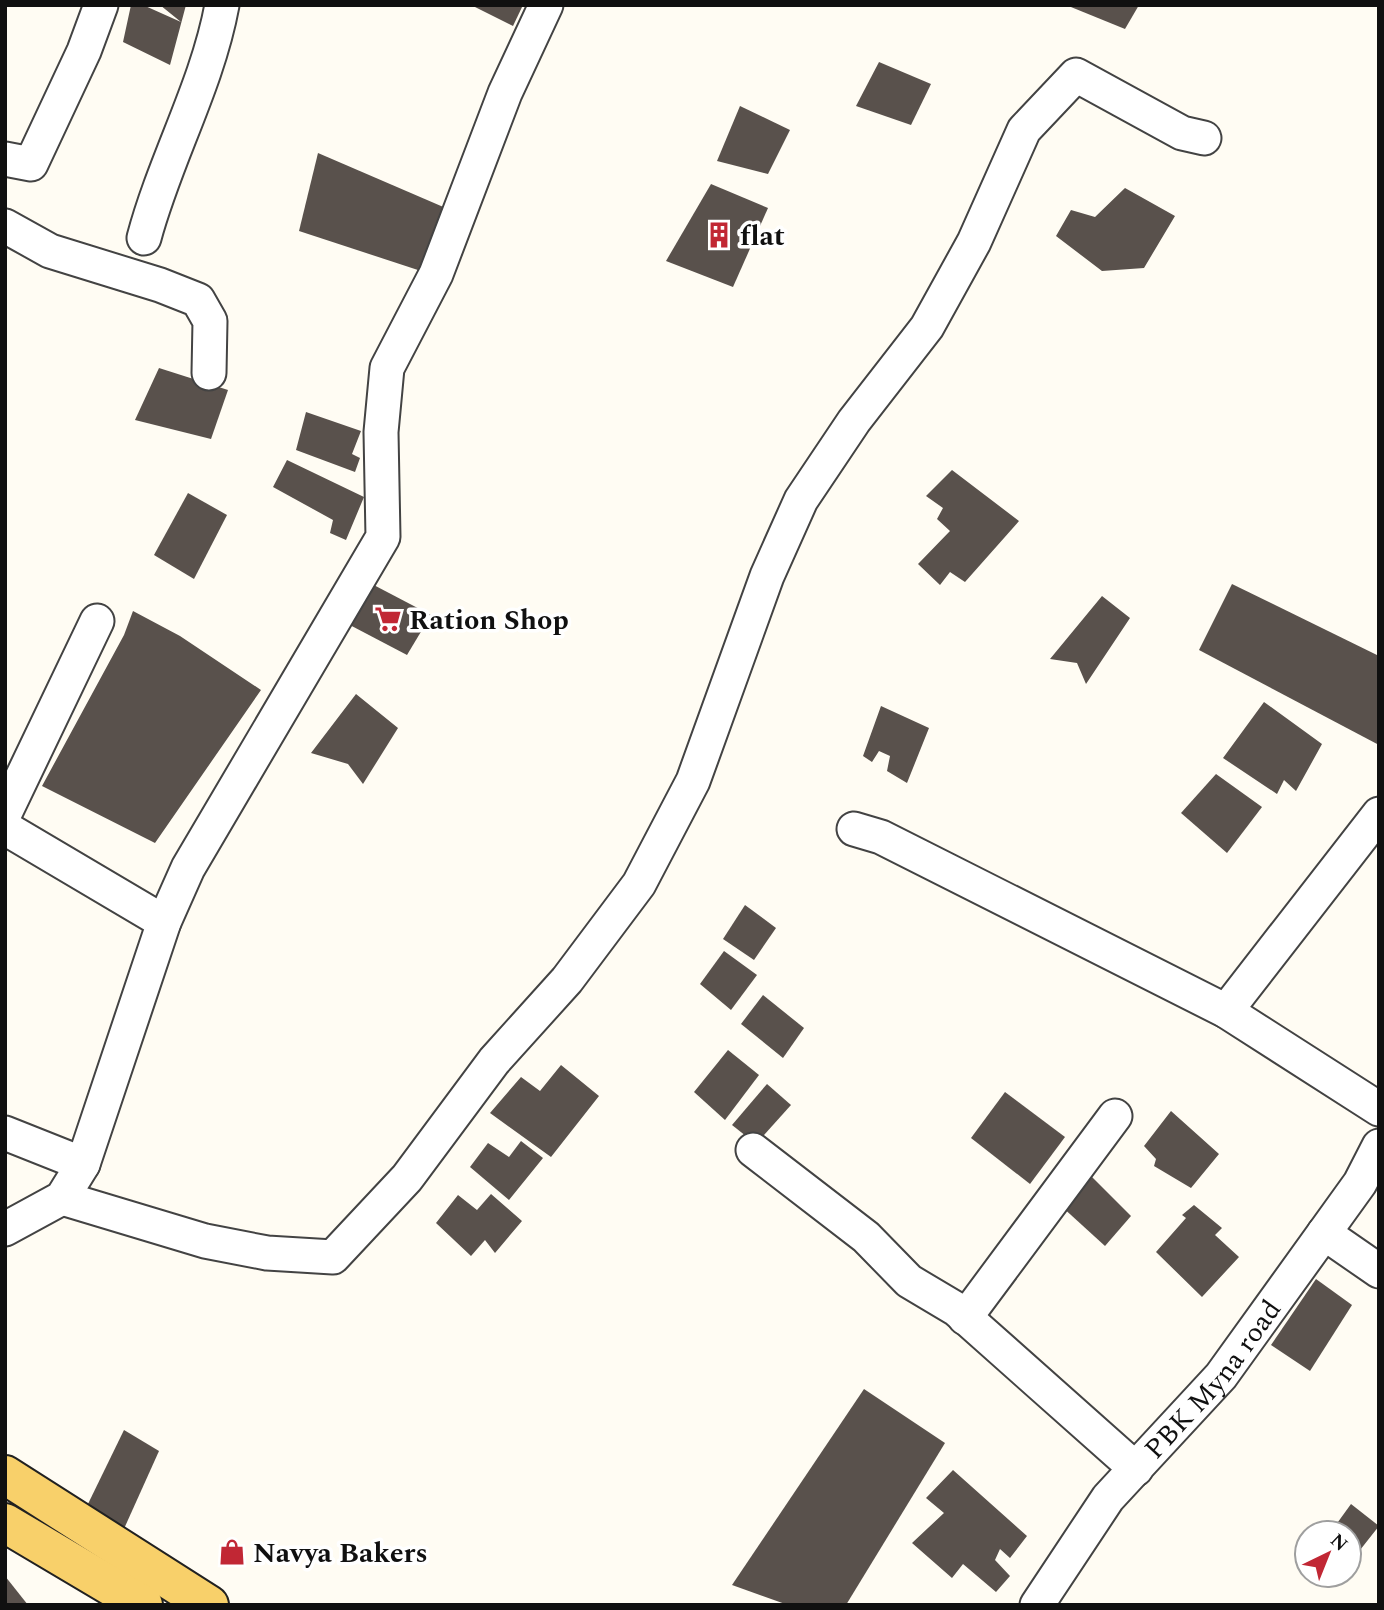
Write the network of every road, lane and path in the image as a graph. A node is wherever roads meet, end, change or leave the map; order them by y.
1 (102, 5) edge
2 (222, 5) edge
3 (546, 5) edge
4 (1204, 138) dead end
5 (5, 159) edge
6 (5, 226) edge
7 (144, 238) dead end
8 (209, 373) dead end
9 (97, 621) dead end
10 (5, 813) edge
11 (1379, 814) edge
12 (5, 828) edge
13 (854, 829) dead end
14 (164, 922) junction
15 (1226, 1011) junction
16 (1379, 1109) edge
17 (1115, 1116) dead end
18 (5, 1133) edge
19 (1379, 1146) edge
20 (753, 1150) dead end
21 (83, 1164) junction
22 (62, 1198) junction
23 (5, 1230) edge
24 (1324, 1233) junction
25 (1379, 1270) edge
26 (965, 1318) junction
27 (1136, 1469) junction
28 (5, 1475) edge
29 (5, 1522) edge
30 (143, 1605) edge
31 (209, 1605) edge
32 (1037, 1605) edge

1 - 5 street
2 - 7 street
3 - 14 street
4 - 22 street
6 - 8 street
9 - 10 street
11 - 15 street
12 - 14 street
13 - 15 street
14 - 21 street
15 - 16 street
17 - 26 street
18 - 21 street
19 - 24 street, PBK Myna road
20 - 26 street
21 - 22 street
22 - 23 street
24 - 25 street
24 - 27 street, PBK Myna road
26 - 27 street
27 - 32 street, PBK Myna road
28 - 31 main road
29 - 30 main road

